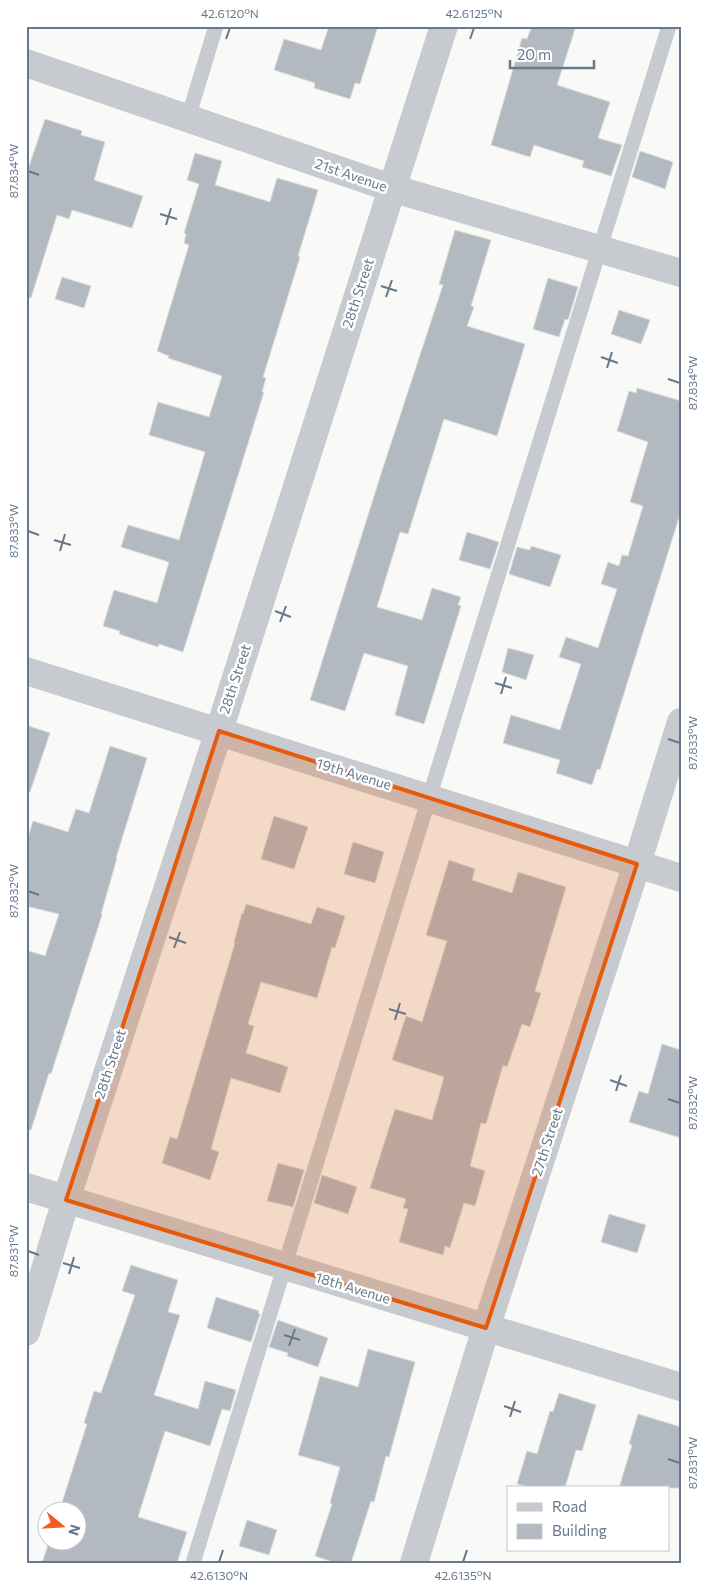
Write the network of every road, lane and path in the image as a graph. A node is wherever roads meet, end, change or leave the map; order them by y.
1 (216, 26) edge
2 (444, 26) edge
3 (669, 26) edge
4 (26, 63) edge
5 (188, 118) junction
6 (391, 188) junction
7 (599, 249) junction
8 (681, 273) edge
9 (26, 671) edge
10 (681, 722) edge
11 (219, 731) junction
12 (429, 798) junction
13 (638, 864) junction
14 (681, 878) edge
15 (26, 1187) edge
16 (66, 1200) junction
17 (285, 1266) junction
18 (486, 1328) junction
19 (26, 1332) edge
20 (681, 1387) edge
21 (194, 1563) edge
22 (414, 1563) edge

1 - 5 lane
2 - 6 street, 28th Street
3 - 7 lane
4 - 5 street, 21st Avenue
5 - 6 street, 21st Avenue
6 - 7 street, 21st Avenue
6 - 11 street, 28th Street
7 - 8 street, 21st Avenue
7 - 12 lane
9 - 11 street, 19th Avenue
10 - 13 street, 27th Street
11 - 12 street, 19th Avenue
11 - 16 street, 28th Street
12 - 13 street, 19th Avenue
12 - 17 lane
13 - 14 street, 19th Avenue
13 - 18 street, 27th Street
15 - 16 street, 18th Avenue
16 - 17 street, 18th Avenue
16 - 19 street, 28th Street
17 - 18 street, 18th Avenue
17 - 21 lane
18 - 20 street, 18th Avenue
18 - 22 street, 27th Street

